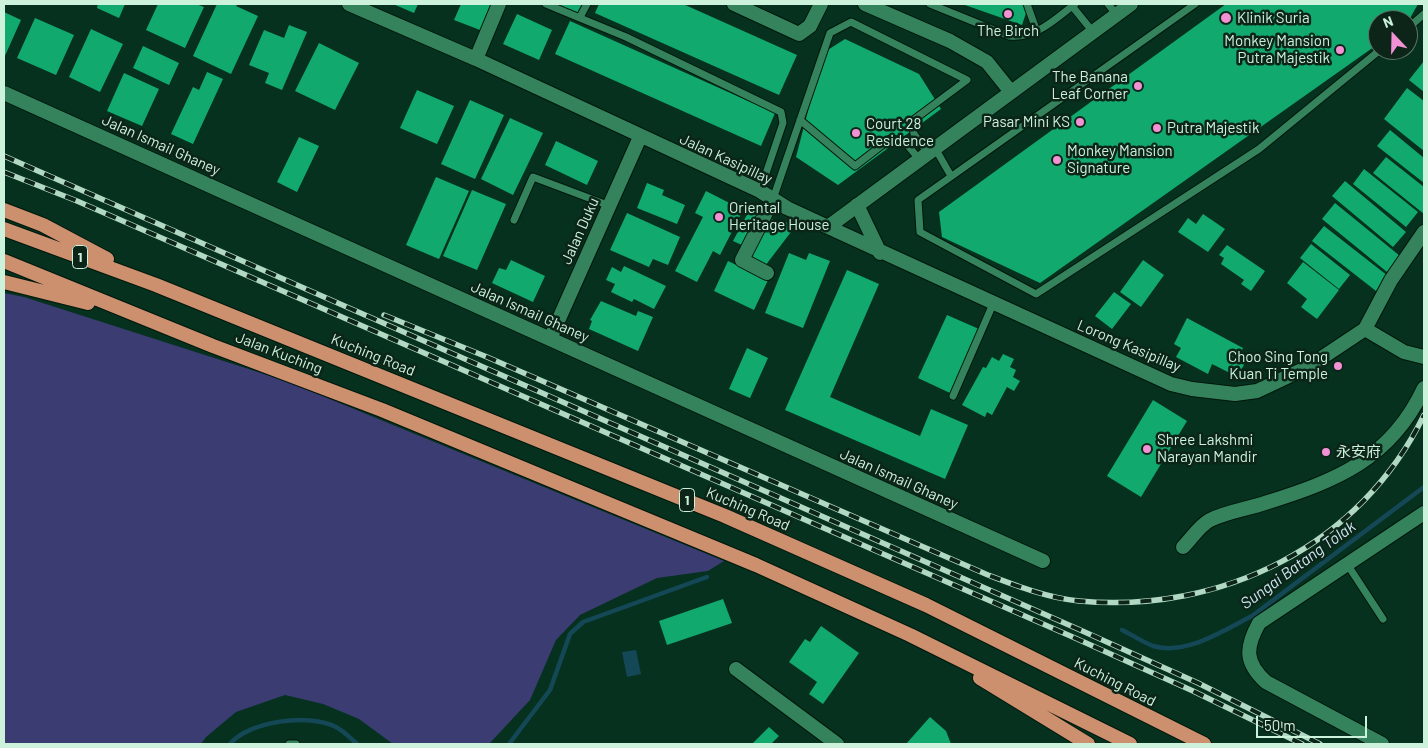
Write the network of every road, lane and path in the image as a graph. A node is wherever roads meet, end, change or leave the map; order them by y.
1 (349, 4) edge
2 (499, 4) edge
3 (546, 4) edge
4 (587, 4) edge
5 (734, 4) edge
6 (821, 4) edge
7 (865, 4) edge
8 (930, 4) edge
9 (1027, 4) edge
10 (1132, 4) edge
11 (1195, 4) edge
12 (1073, 5) edge
13 (1112, 9) edge
14 (580, 17) junction
15 (1037, 32) junction
16 (1093, 32) junction
17 (476, 60) junction
18 (1368, 60) edge
19 (4, 92) edge
20 (1011, 92) junction
21 (800, 120) junction
22 (640, 137) junction
23 (927, 153) junction
24 (952, 176) junction
25 (760, 191) junction
26 (773, 199) junction
27 (610, 206) junction
28 (857, 206) junction
29 (4, 210) edge
30 (514, 220) dead end
31 (828, 227) junction
32 (4, 229) edge
33 (1424, 232) edge
34 (880, 253) junction
35 (4, 261) edge
36 (767, 273) dead end
37 (4, 282) edge
38 (156, 285) junction
39 (993, 304) junction
40 (135, 314) junction
41 (1365, 329) junction
42 (550, 339) junction
43 (1424, 357) edge
44 (1424, 388) edge
45 (952, 396) dead end
46 (1424, 513) edge
47 (1183, 547) dead end
48 (1043, 561) dead end
49 (1348, 564) junction
50 (1383, 619) dead end
51 (910, 635) junction
52 (736, 669) dead end
53 (289, 744) edge
54 (296, 744) edge
55 (836, 744) edge
56 (1088, 744) edge
57 (1130, 744) edge
58 (1204, 744) edge
59 (1382, 744) edge

1 - 17 street, Jalan Kasipillay
2 - 17 street
3 - 14 lane
4 - 14 lane
5 - 6 street
7 - 20 street
8 - 15 lane
9 - 15 lane
10 - 13 street
11 - 24 lane
12 - 15 lane
12 - 16 lane
13 - 16 street
14 - 25 lane
16 - 20 street
17 - 22 street, Jalan Kasipillay
18 - 24 lane
19 - 42 street, Jalan Ismail Ghaney
20 - 23 street
21 - 23 lane
21 - 23 lane
21 - 26 lane
22 - 25 street, Jalan Kasipillay
22 - 27 street, Jalan Duku
23 - 24 lane
23 - 28 street
25 - 26 street, Jalan Kasipillay
26 - 31 street, Jalan Kasipillay
26 - 36 street
27 - 30 lane
27 - 42 street, Jalan Duku
28 - 31 street
28 - 34 street
29 - 38 highway
31 - 34 street, Lorong Kasipillay
32 - 38 highway, 1
33 - 41 street, Lorong Kasipillay
34 - 39 street, Lorong Kasipillay
35 - 40 highway, Jalan Kuching / 1
37 - 40 highway
38 - 58 highway, Kuching Road / 1
39 - 41 street, Lorong Kasipillay
39 - 45 lane
40 - 51 highway, Jalan Kuching / 1
41 - 43 street
42 - 48 street, Jalan Ismail Ghaney
44 - 47 street
46 - 49 street
49 - 50 lane
49 - 59 street
51 - 56 highway
51 - 57 highway, 1
52 - 55 street
53 - 54 lane

